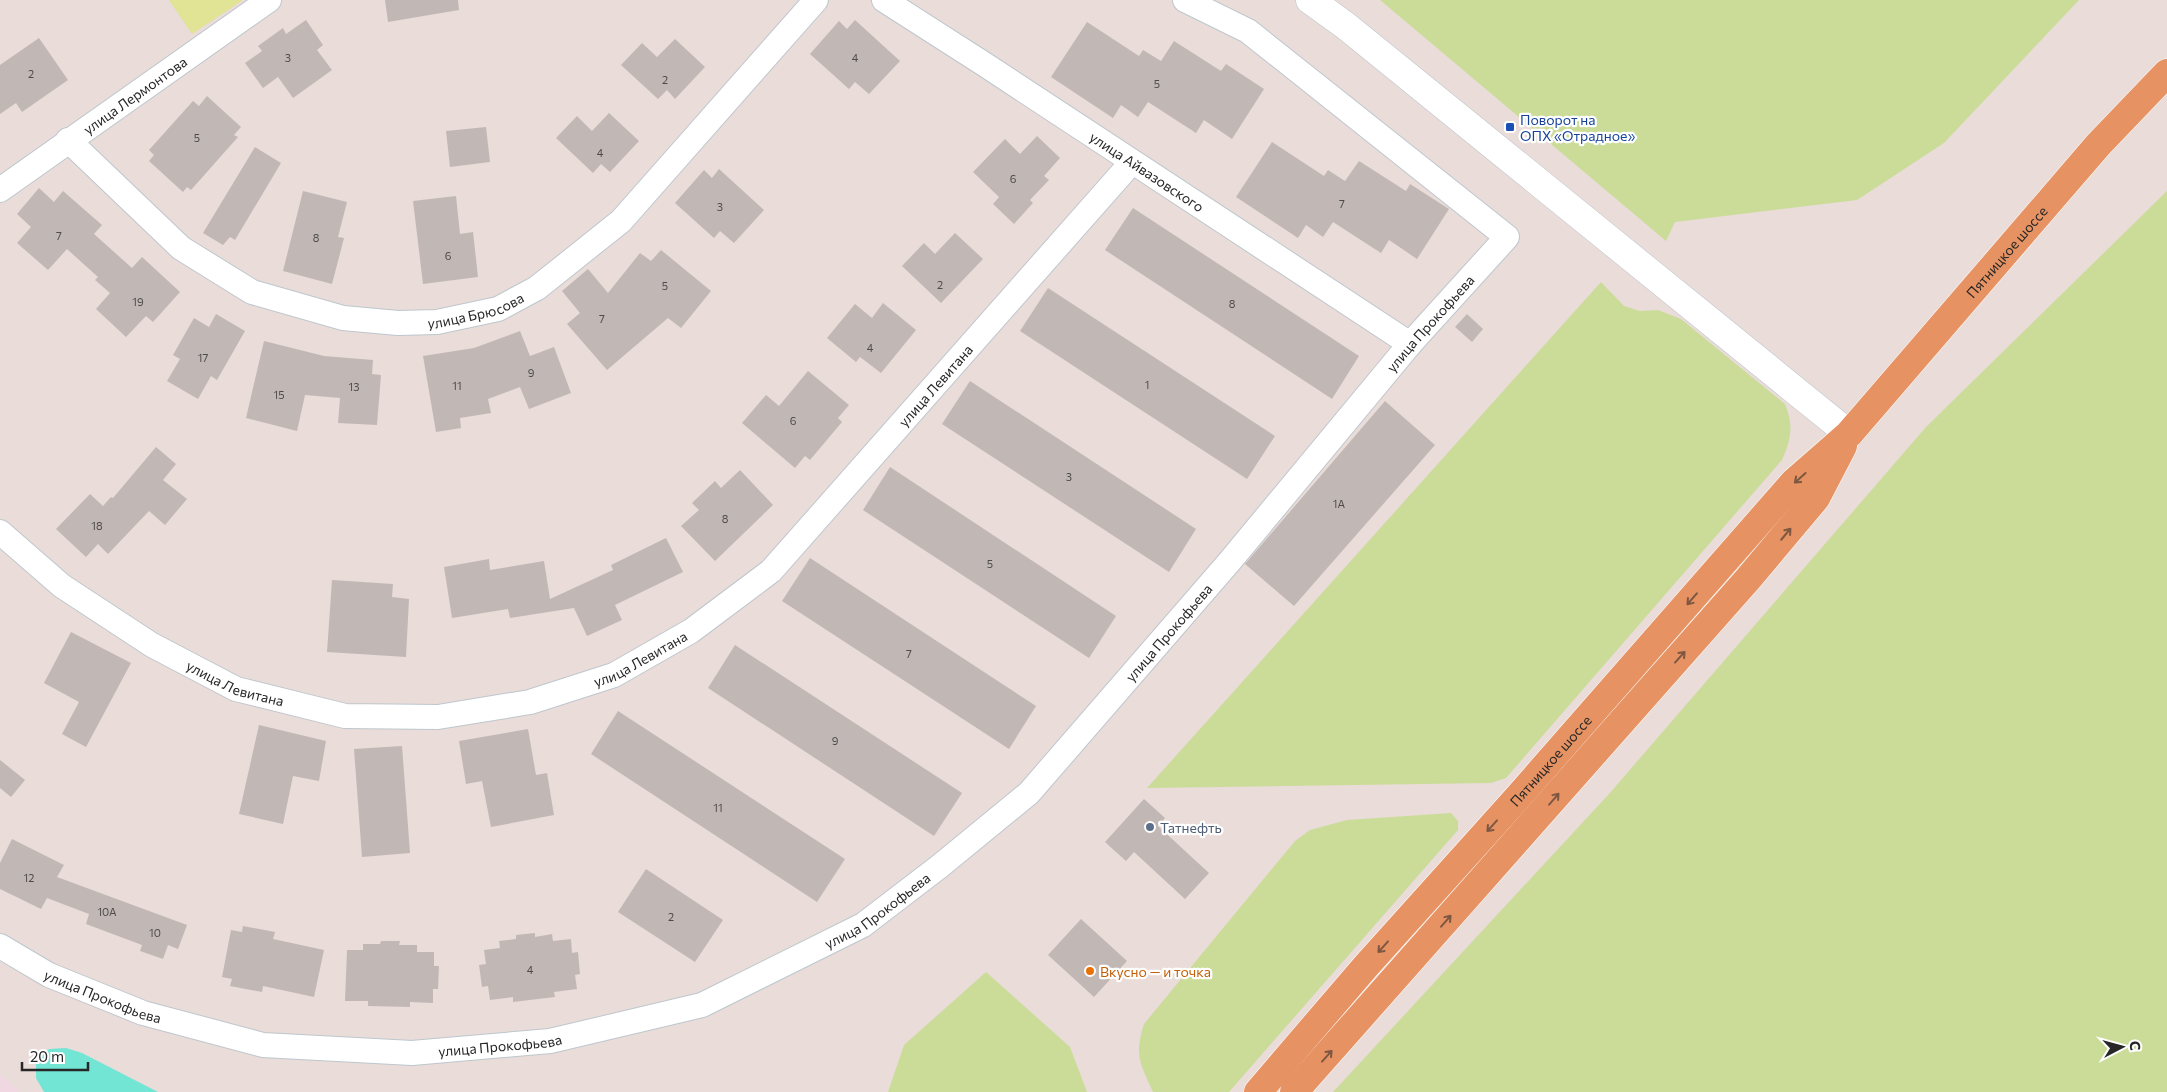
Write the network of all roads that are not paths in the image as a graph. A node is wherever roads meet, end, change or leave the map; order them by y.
1 (269, 0) edge
2 (816, 0) edge
3 (884, 0) edge
4 (1185, 0) edge
5 (1310, 0) edge
6 (2167, 73) edge
7 (68, 140) junction
8 (1132, 162) junction
9 (0, 190) edge
10 (1410, 344) junction
11 (1849, 434) junction
12 (0, 532) edge
13 (0, 946) edge
14 (1258, 1092) edge
15 (1294, 1092) edge

1 - 7 street, улица Лермонтова
2 - 7 street, улица Брюсова
3 - 8 street, улица Айвазовского
4 - 10 street, улица Прокофьева
5 - 11 street
6 - 11 main road, Пятницкое шоссе
7 - 9 street, улица Лермонтова
8 - 10 street, улица Айвазовского
8 - 12 street, улица Левитана
10 - 13 street, улица Прокофьева
11 -> 14 main road, Пятницкое шоссе
15 -> 11 main road, Пятницкое шоссе

